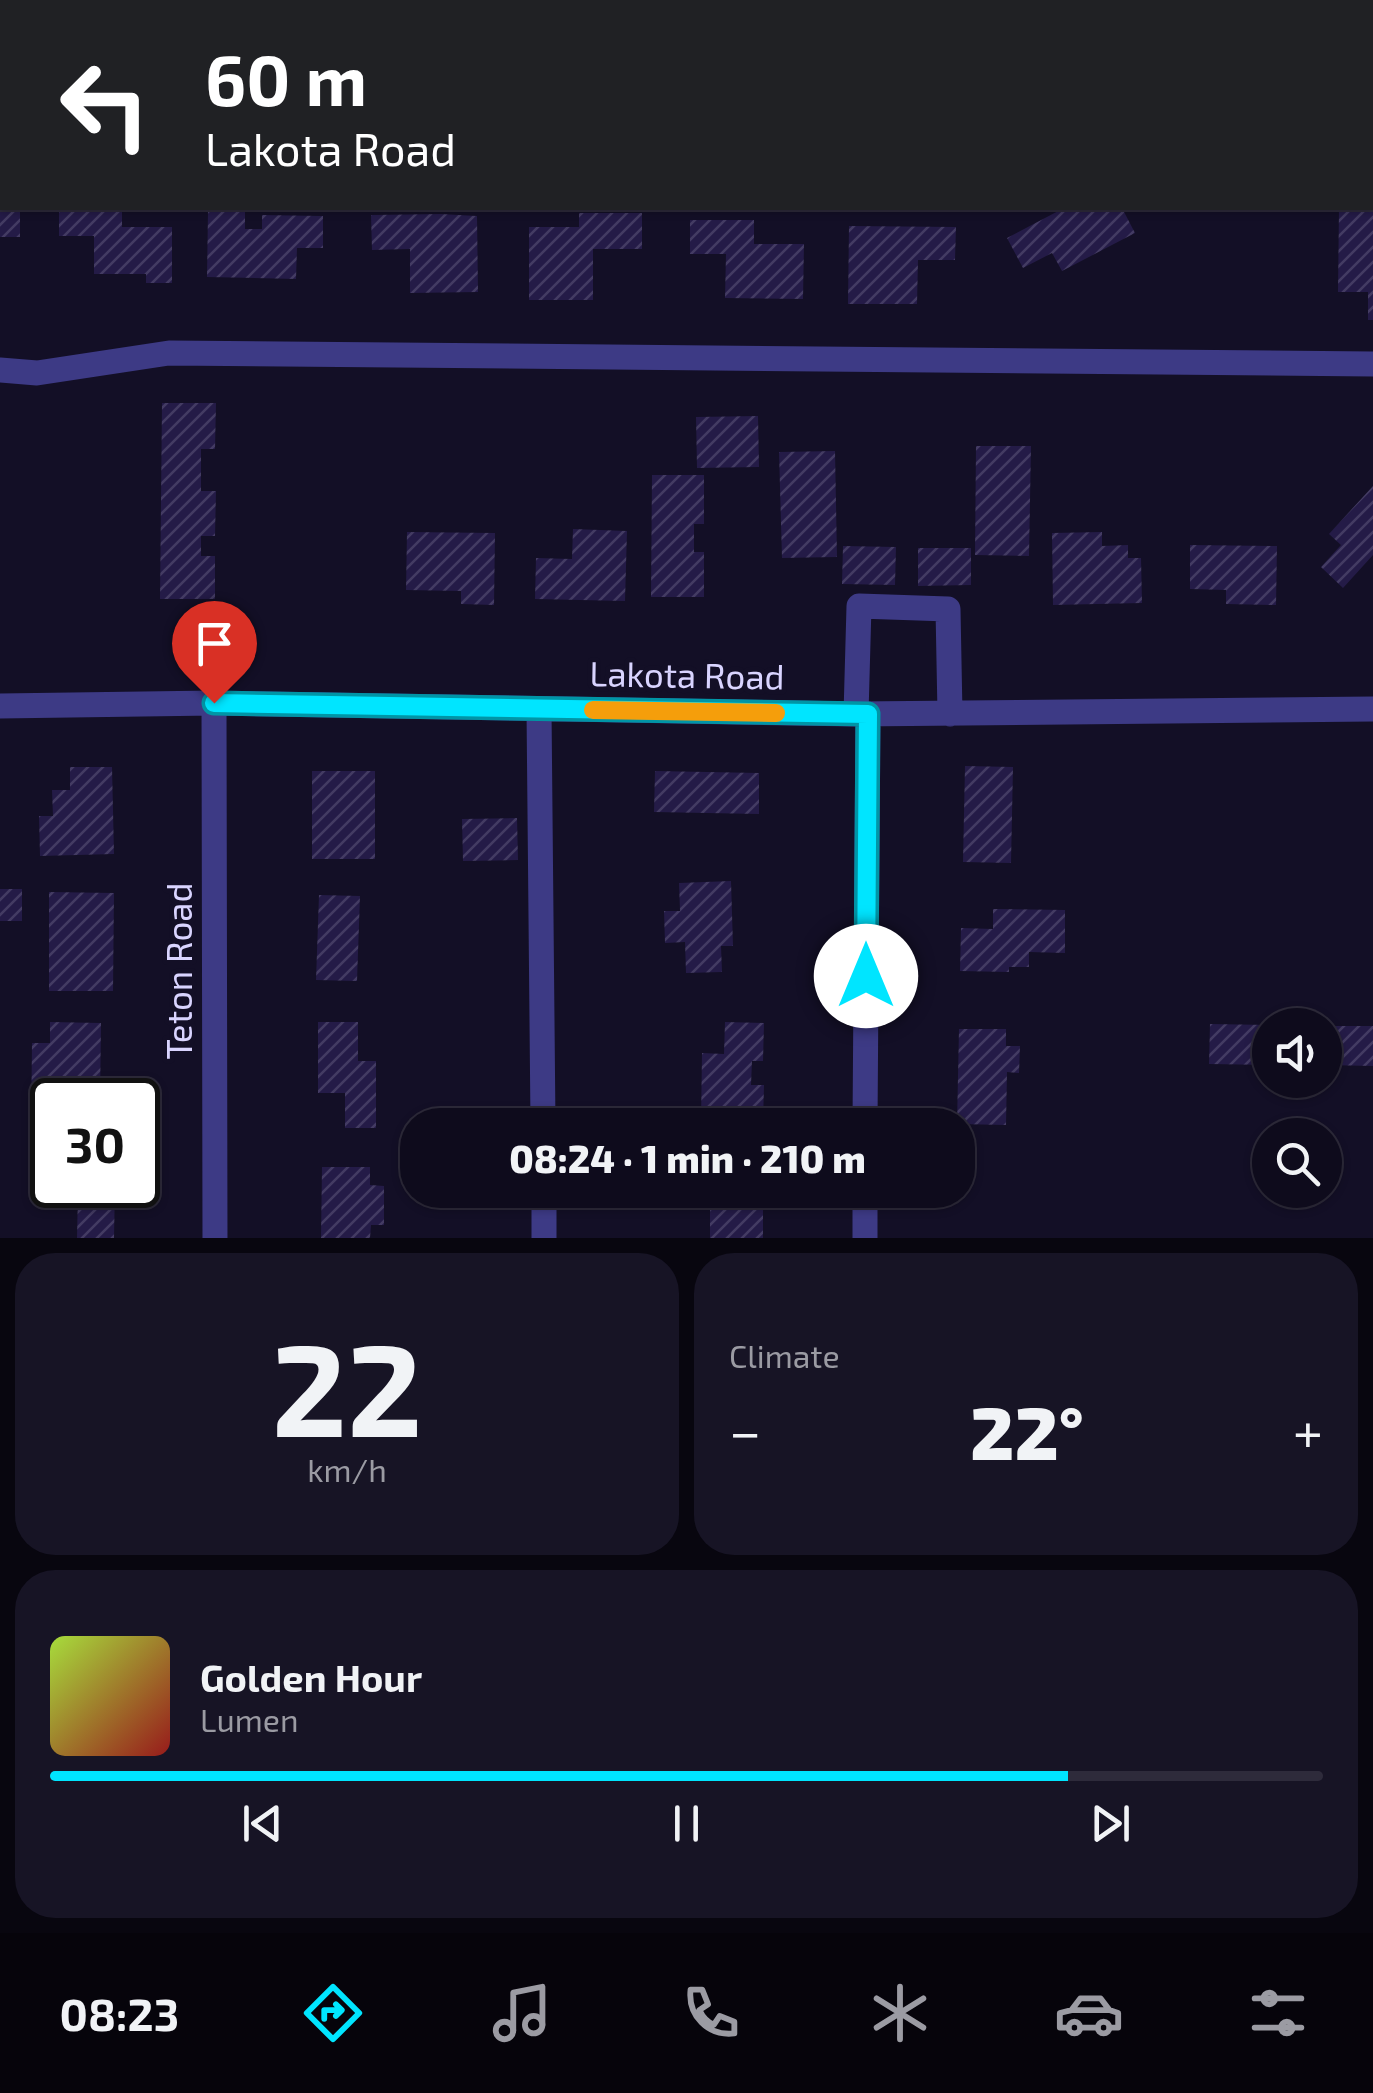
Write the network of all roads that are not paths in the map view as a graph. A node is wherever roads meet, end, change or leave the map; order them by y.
1 (1373, 364) edge
2 (0, 370) edge
3 (214, 703) junction
4 (0, 706) edge
5 (539, 709) junction
6 (1373, 709) edge
7 (862, 714) junction
8 (950, 714) junction
9 (543, 1108) edge
10 (865, 1108) edge
11 (544, 1208) edge
12 (865, 1208) edge
13 (215, 1238) edge
14 (544, 1238) edge
15 (864, 1238) edge

1 - 2 street
3 - 4 street, Lakota Road
3 - 5 street, Lakota Road
3 - 13 street, Teton Road
5 - 7 street, Lakota Road
5 - 9 street
6 - 8 street, Lakota Road
7 - 8 street, Lakota Road
7 - 8 street
7 - 10 street
11 - 14 street
12 - 15 street

